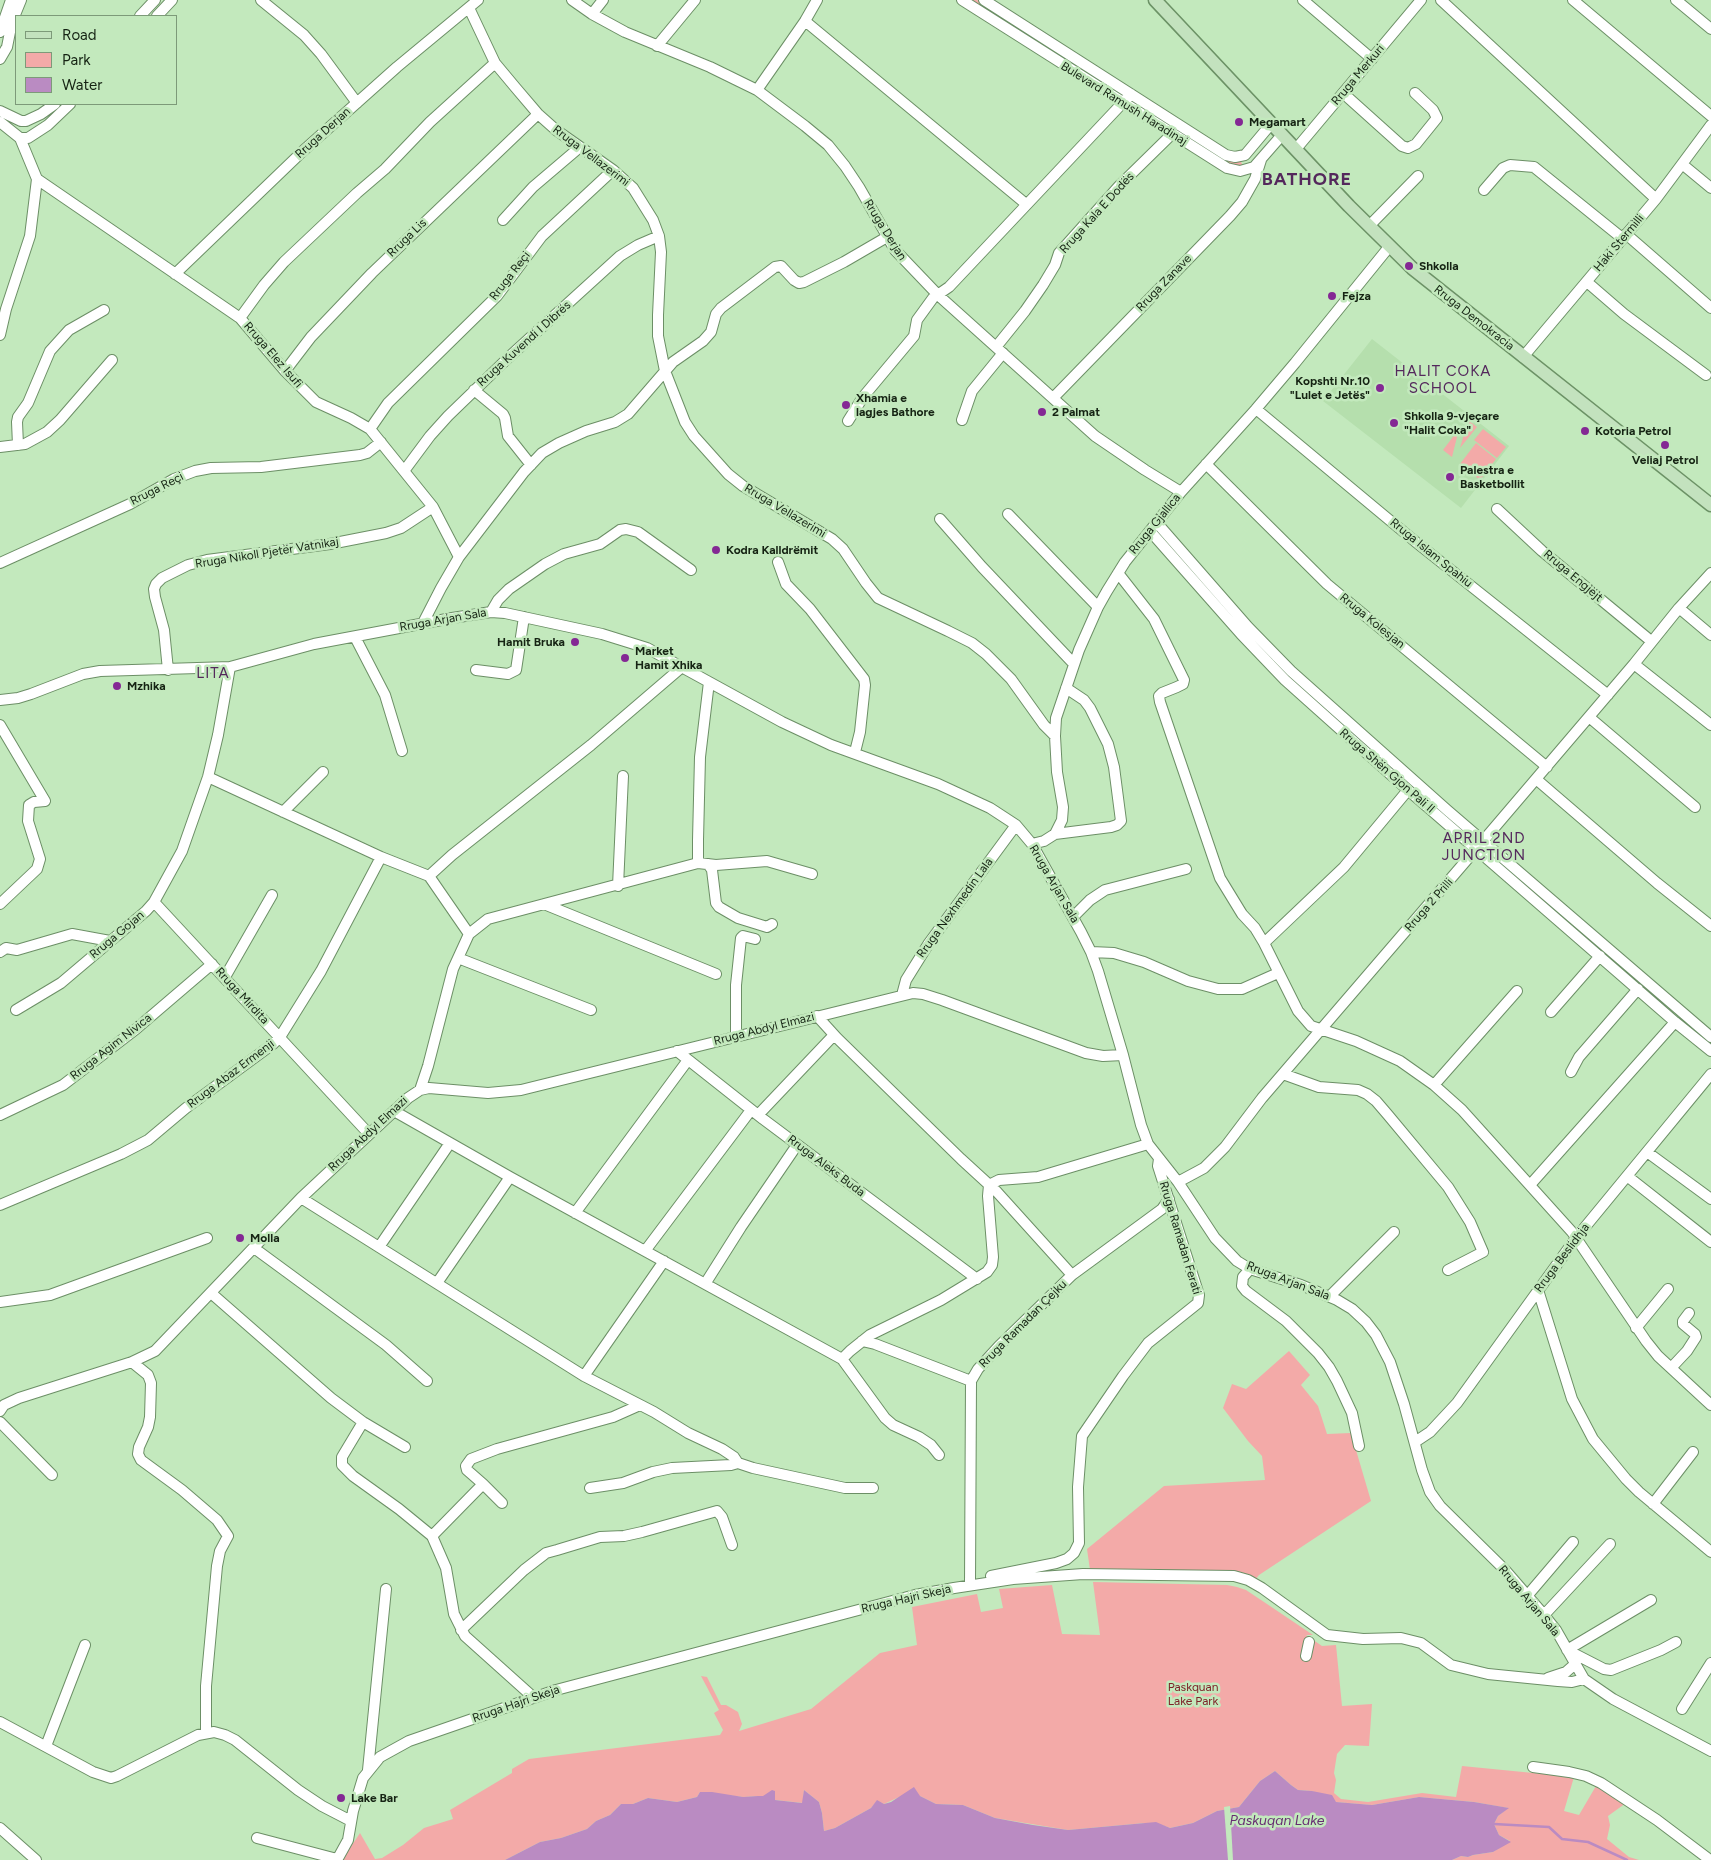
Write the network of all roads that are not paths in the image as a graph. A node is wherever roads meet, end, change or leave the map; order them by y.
1 (11, 0) edge
2 (21, 0) edge
3 (155, 0) edge
4 (172, 0) edge
5 (261, 0) edge
6 (478, 0) edge
7 (572, 0) edge
8 (603, 0) edge
9 (695, 0) edge
10 (817, 0) edge
11 (962, 0) edge
12 (984, 0) edge
13 (1155, 0) edge
14 (1303, 0) edge
15 (1421, 0) edge
16 (1441, 0) edge
17 (1573, 0) edge
18 (1676, 0) edge
19 (469, 8) junction
20 (592, 14) junction
21 (141, 15) edge
22 (157, 15) edge
23 (805, 21) junction
24 (1711, 28) edge
25 (0, 32) edge
26 (657, 46) junction
27 (0, 59) edge
28 (1372, 59) junction
29 (494, 63) junction
30 (757, 90) junction
31 (1343, 93) junction
32 (1415, 93) dead end
33 (1131, 94) junction
34 (357, 103) junction
35 (1122, 103) junction
36 (54, 105) edge
37 (69, 105) edge
38 (0, 111) edge
39 (538, 114) junction
40 (1711, 116) edge
41 (23, 121) junction
42 (0, 122) edge
43 (1271, 124) junction
44 (1711, 125) edge
45 (32, 134) junction
46 (1172, 134) junction
47 (17, 135) junction
48 (1282, 135) junction
49 (580, 147) junction
50 (1296, 149) junction
51 (1250, 150) junction
52 (1261, 159) junction
53 (1682, 164) junction
54 (613, 170) junction
55 (1418, 176) dead end
56 (37, 179) junction
57 (1711, 188) edge
58 (1484, 190) dead end
59 (1656, 198) junction
60 (1026, 204) junction
61 (503, 220) dead end
62 (1369, 226) junction
63 (659, 236) junction
64 (1624, 236) junction
65 (887, 237) junction
66 (1389, 247) junction
67 (175, 274) junction
68 (1587, 282) junction
69 (938, 296) junction
70 (1711, 308) edge
71 (104, 310) dead end
72 (240, 318) junction
73 (0, 335) edge
74 (999, 350) junction
75 (1523, 357) junction
76 (112, 360) dead end
77 (285, 371) junction
78 (665, 372) junction
79 (1706, 375) dead end
80 (474, 390) junction
81 (1052, 398) junction
82 (1256, 409) junction
83 (962, 420) dead end
84 (848, 422) dead end
85 (370, 429) junction
86 (381, 442) junction
87 (18, 445) junction
88 (0, 447) edge
89 (1206, 464) junction
90 (531, 465) junction
91 (404, 471) junction
92 (1181, 492) junction
93 (1711, 505) edge
94 (434, 507) junction
95 (1497, 509) dead end
96 (1008, 514) dead end
97 (940, 519) dead end
98 (1154, 527) junction
99 (459, 557) junction
100 (778, 562) dead end
101 (0, 563) edge
102 (690, 570) dead end
103 (1118, 573) junction
104 (1711, 573) edge
105 (1098, 607) junction
106 (1679, 608) junction
107 (491, 612) junction
108 (524, 617) junction
109 (423, 623) junction
110 (1711, 635) edge
111 (355, 636) junction
112 (1651, 641) junction
113 (1074, 664) junction
114 (1634, 664) junction
115 (230, 667) junction
116 (682, 667) junction
117 (168, 670) junction
118 (476, 670) dead end
119 (709, 682) junction
120 (1066, 688) junction
121 (1608, 695) junction
122 (0, 700) edge
123 (1589, 716) junction
124 (0, 725) edge
125 (1711, 725) edge
126 (1055, 736) junction
127 (402, 752) dead end
128 (855, 752) junction
129 (1547, 767) junction
130 (323, 772) dead end
131 (624, 776) dead end
132 (208, 777) junction
133 (1536, 779) junction
134 (1408, 790) junction
135 (1694, 807) dead end
136 (283, 812) junction
137 (1016, 825) junction
138 (1054, 834) junction
139 (1032, 844) junction
140 (1480, 845) junction
141 (381, 857) junction
142 (703, 864) junction
143 (1186, 869) dead end
144 (812, 874) dead end
145 (429, 876) junction
146 (618, 886) junction
147 (272, 894) dead end
148 (154, 902) junction
149 (0, 904) edge
150 (544, 904) junction
151 (1073, 917) junction
152 (772, 924) dead end
153 (1711, 926) edge
154 (469, 934) junction
155 (755, 939) dead end
156 (110, 941) junction
157 (1264, 943) junction
158 (0, 952) edge
159 (1091, 952) junction
160 (1600, 956) junction
161 (458, 958) junction
162 (212, 964) junction
163 (1278, 973) junction
164 (716, 974) dead end
165 (225, 977) junction
166 (1517, 990) dead end
167 (1638, 990) junction
168 (902, 995) junction
169 (16, 1010) dead end
170 (591, 1010) dead end
171 (1551, 1012) dead end
172 (817, 1016) junction
173 (1675, 1022) junction
174 (1321, 1030) junction
175 (834, 1035) junction
176 (736, 1036) junction
177 (280, 1037) junction
178 (1711, 1037) edge
179 (677, 1051) junction
180 (1711, 1051) edge
181 (1123, 1055) junction
182 (688, 1060) junction
183 (1571, 1072) dead end
184 (1283, 1074) junction
185 (1711, 1074) edge
186 (1434, 1084) junction
187 (420, 1090) junction
188 (394, 1111) junction
189 (755, 1112) junction
190 (0, 1115) edge
191 (369, 1134) junction
192 (450, 1143) junction
193 (1148, 1144) junction
194 (797, 1145) junction
195 (1647, 1152) junction
196 (1159, 1158) junction
197 (1627, 1176) junction
198 (510, 1177) junction
199 (1178, 1182) junction
200 (989, 1185) junction
201 (1530, 1185) junction
202 (301, 1198) junction
203 (1711, 1199) edge
204 (1169, 1200) junction
205 (0, 1206) edge
206 (576, 1213) junction
207 (1394, 1232) dead end
208 (207, 1238) dead end
209 (1576, 1238) junction
210 (1711, 1242) edge
211 (254, 1248) junction
212 (379, 1248) junction
213 (645, 1251) junction
214 (664, 1261) junction
215 (1250, 1269) junction
216 (1448, 1270) dead end
217 (1072, 1275) junction
218 (977, 1279) junction
219 (437, 1283) junction
220 (705, 1284) junction
221 (1668, 1289) dead end
222 (1538, 1290) junction
223 (211, 1293) junction
224 (1330, 1296) junction
225 (0, 1302) edge
226 (1689, 1313) dead end
227 (1636, 1328) junction
228 (862, 1341) junction
229 (842, 1360) junction
230 (132, 1362) junction
231 (1671, 1368) junction
232 (584, 1376) junction
233 (427, 1381) dead end
234 (970, 1381) junction
235 (640, 1405) junction
236 (1711, 1405) edge
237 (0, 1411) edge
238 (0, 1422) edge
239 (363, 1422) junction
240 (1415, 1442) junction
241 (1359, 1446) dead end
242 (405, 1447) dead end
243 (1693, 1452) dead end
244 (939, 1455) dead end
245 (738, 1463) junction
246 (52, 1475) dead end
247 (483, 1484) junction
248 (590, 1488) dead end
249 (874, 1488) dead end
250 (502, 1503) dead end
251 (1653, 1504) junction
252 (432, 1536) junction
253 (1574, 1542) dead end
254 (1610, 1544) dead end
255 (732, 1545) dead end
256 (1711, 1552) edge
257 (970, 1583) junction
258 (386, 1589) dead end
259 (1527, 1596) junction
260 (1651, 1600) dead end
261 (1544, 1615) junction
262 (461, 1630) junction
263 (1309, 1642) dead end
264 (1676, 1642) dead end
265 (86, 1645) dead end
266 (1567, 1650) junction
267 (1306, 1656) dead end
268 (1711, 1662) edge
269 (1574, 1665) junction
270 (1542, 1679) junction
271 (1584, 1679) junction
272 (533, 1697) junction
273 (1682, 1709) dead end
274 (0, 1722) edge
275 (206, 1732) junction
276 (46, 1746) junction
277 (1711, 1751) edge
278 (1533, 1767) dead end
279 (368, 1770) junction
280 (0, 1828) edge
281 (353, 1830) junction
282 (257, 1838) dead end
283 (36, 1860) edge
284 (337, 1860) edge
285 (1710, 1860) edge

1 - 25 street
2 - 27 street
3 - 21 street
4 - 22 street
5 - 34 street
6 - 19 street, Rruga Derjan
7 - 20 street, Rruga Derjan
8 - 20 street
9 - 26 street
10 - 23 street
11 - 35 street, Bulevard Ramush Haradinaj
12 - 33 street, Bulevard Ramush Haradinaj
13 - 43 main road, Rruga Demokracia
14 - 28 street
15 - 28 street, Rruga Merkuri
16 - 59 street
17 - 40 street
18 - 24 street
19 - 29 street, Rruga Vellazerimi
19 - 34 street, Rruga Derjan
20 - 26 street, Rruga Derjan
23 - 30 street
23 - 60 street
26 - 30 street, Rruga Derjan
28 - 31 street, Rruga Merkuri
29 - 39 street, Rruga Vellazerimi
29 - 72 street
30 - 65 street, Rruga Derjan
31 - 32 street
31 - 50 street, Rruga Merkuri
33 - 35 street
33 - 51 street, Bulevard Ramush Haradinaj
34 - 67 street, Rruga Derjan
35 - 46 street, Bulevard Ramush Haradinaj
35 - 60 street
36 - 41 street
37 - 45 street
38 - 41 street
39 - 49 street, Rruga Vellazerimi
39 - 77 street, Rruga Lis
41 - 45 street
41 - 47 street
42 - 47 street
43 - 48 main road, Rruga Demokracia
43 - 51 street
44 - 53 street, Haki Stermilli
45 - 47 street
46 - 52 street, Bulevard Ramush Haradinaj
46 - 74 street, Rruga Kala E Dodës
47 - 56 street
48 - 50 main road, Rruga Demokracia
48 - 52 street, Bulevard Ramush Haradinaj
49 - 54 street, Rruga Vellazerimi
49 - 61 street
50 - 62 main road, Rruga Demokracia
51 - 52 street
52 - 81 street, Rruga Zanave
53 - 57 street
53 - 59 street, Haki Stermilli
54 - 63 street, Rruga Vellazerimi
54 - 85 street, Rruga Reçi
55 - 62 street
56 - 67 street, Rruga Elez Isufi
56 - 73 street
58 - 64 street
59 - 64 street, Haki Stermilli
60 - 69 street
62 - 66 main road, Rruga Demokracia
63 - 78 street, Rruga Vellazerimi
63 - 80 street, Rruga Kuvendi I Dibrës
64 - 68 street, Haki Stermilli
64 - 70 street
65 - 69 street, Rruga Derjan
65 - 78 street
66 - 75 main road, Rruga Demokracia
66 - 82 street, Rruga Gjallica
67 - 72 street, Rruga Elez Isufi
68 - 75 street, Haki Stermilli
68 - 79 street
69 - 74 street, Rruga Derjan
69 - 84 street
71 - 87 street
72 - 77 street, Rruga Elez Isufi
74 - 81 street, Rruga Derjan
74 - 83 street, Rruga Kala E Dodës
75 - 93 main road, Rruga Demokracia
76 - 87 street
77 - 85 street, Rruga Elez Isufi
78 - 90 street
78 - 126 street, Rruga Vellazerimi
80 - 90 street
80 - 91 street, Rruga Kuvendi I Dibrës
81 - 92 street, Rruga Derjan
82 - 89 street, Rruga Gjallica
82 - 121 street, Rruga Islam Spahiu
85 - 86 street, Rruga Elez Isufi
86 - 91 street, Rruga Elez Isufi
86 - 101 street, Rruga Reçi
87 - 88 street
89 - 92 street, Rruga Gjallica
89 - 129 street, Rruga Kolesjan
90 - 99 street
91 - 94 street, Rruga Elez Isufi
92 - 98 street, Rruga Gjallica
94 - 99 street, Rruga Elez Isufi
94 - 117 street, Rruga Nikoll Pjetër Vatnikaj
95 - 112 street, Rruga Engjëjt
96 - 105 street
97 - 113 street
98 - 103 street, Rruga Gjallica
98 - 134 street, Rruga Shën Gjon Pali II
98 - 140 street, Rruga Shën Gjon Pali II
99 - 109 street
100 - 128 street
102 - 107 street
103 - 105 street, Rruga Gjallica
103 - 157 street
104 - 106 street, Rruga 2 Prilli
105 - 113 street, Rruga Gjallica
106 - 110 street
106 - 112 street, Rruga 2 Prilli
107 - 108 street, Rruga Arjan Sala
107 - 109 street, Rruga Arjan Sala
108 - 116 street, Rruga Arjan Sala
108 - 118 street
109 - 111 street, Rruga Arjan Sala
111 - 115 street, Rruga Arjan Sala
111 - 127 street
112 - 114 street, Rruga 2 Prilli
113 - 120 street, Rruga Gjallica
114 - 121 street, Rruga 2 Prilli
114 - 125 street
115 - 117 street, Rruga Arjan Sala
115 - 132 street, Rruga Gojan
116 - 119 street, Rruga Arjan Sala
116 - 145 street
117 - 122 street, Rruga Arjan Sala
119 - 128 street, Rruga Arjan Sala
119 - 142 street
120 - 126 street, Rruga Gjallica
120 - 138 street
121 - 123 street, Rruga 2 Prilli
123 - 129 street, Rruga 2 Prilli
123 - 135 street
124 - 149 street
126 - 138 street, Rruga Gjallica
128 - 137 street, Rruga Arjan Sala
129 - 133 street, Rruga 2 Prilli
130 - 136 street
131 - 146 street
132 - 136 street
132 - 148 street, Rruga Gojan
133 - 140 street, Rruga 2 Prilli
133 - 153 street
134 - 140 street, Rruga Shën Gjon Pali II
134 - 157 street
136 - 141 street
137 - 139 street, Rruga Arjan Sala
137 - 168 street, Rruga Nexhmedin Lala
138 - 139 street
139 - 151 street, Rruga Arjan Sala
140 - 160 street, Rruga Shën Gjon Pali II
140 - 174 street, Rruga 2 Prilli
140 - 178 street, Rruga Shën Gjon Pali II
141 - 145 street
141 - 177 street, Rruga Abaz Ermenji
142 - 144 street
142 - 146 street
142 - 152 street
143 - 151 street
145 - 154 street
146 - 150 street
147 - 165 street
148 - 156 street, Rruga Gojan
148 - 162 street, Rruga Mirdita
150 - 154 street
150 - 164 street
151 - 159 street, Rruga Arjan Sala
154 - 161 street
155 - 176 street
156 - 158 street
156 - 169 street, Rruga Gojan
157 - 163 street
159 - 163 street
159 - 181 street, Rruga Arjan Sala
160 - 167 street, Rruga Shën Gjon Pali II
160 - 171 street
161 - 170 street
161 - 187 street
162 - 165 street, Rruga Mirdita
162 - 190 street, Rruga Agim Nivica
163 - 174 street
165 - 177 street, Rruga Mirdita
166 - 186 street
167 - 173 street, Rruga Shën Gjon Pali II
167 - 183 street
168 - 172 street, Rruga Abdyl Elmazi
168 - 181 street, Rruga Abdyl Elmazi
172 - 175 street
172 - 176 street, Rruga Abdyl Elmazi
173 - 180 street, Rruga Shën Gjon Pali II
173 - 201 street
174 - 184 street, Rruga 2 Prilli
174 - 186 street
175 - 189 street
175 - 200 street
176 - 179 street, Rruga Abdyl Elmazi
177 - 191 street, Rruga Mirdita
177 - 205 street, Rruga Abaz Ermenji
179 - 182 street, Rruga Aleks Buda
179 - 187 street, Rruga Abdyl Elmazi
181 - 193 street, Rruga Arjan Sala
182 - 189 street, Rruga Aleks Buda
182 - 206 street
184 - 199 street, Rruga 2 Prilli
184 - 216 street
185 - 195 street, Rruga Beslidhja
186 - 201 street
187 - 188 street, Rruga Abdyl Elmazi
188 - 191 street, Rruga Abdyl Elmazi
188 - 192 street
189 - 194 street, Rruga Aleks Buda
189 - 213 street
191 - 202 street, Rruga Abdyl Elmazi
192 - 198 street
192 - 212 street
193 - 196 street, Rruga Arjan Sala
193 - 200 street
194 - 218 street, Rruga Aleks Buda
194 - 220 street
195 - 197 street, Rruga Beslidhja
195 - 203 street
196 - 199 street, Rruga Arjan Sala
196 - 204 street, Rruga Ramadan Ferati
197 - 209 street, Rruga Beslidhja
197 - 210 street
198 - 206 street
198 - 219 street
199 - 215 street, Rruga Arjan Sala
200 - 217 street
200 - 218 street
201 - 209 street
202 - 211 street, Rruga Abdyl Elmazi
202 - 212 street
204 - 217 street, Rruga Ramadan Çejku
204 - 257 street, Rruga Ramadan Ferati
206 - 213 street
207 - 224 street
208 - 225 street
209 - 222 street, Rruga Beslidhja
209 - 227 street
211 - 223 street, Rruga Abdyl Elmazi
211 - 233 street
212 - 219 street
213 - 214 street
214 - 220 street
214 - 232 street
215 - 224 street, Rruga Arjan Sala
215 - 241 street
217 - 234 street, Rruga Ramadan Çejku
218 - 228 street
219 - 232 street
220 - 229 street
221 - 227 street
222 - 240 street, Rruga Beslidhja
222 - 251 street
223 - 230 street, Rruga Abdyl Elmazi
223 - 239 street
224 - 240 street, Rruga Arjan Sala
226 - 231 street
227 - 231 street
228 - 229 street
228 - 234 street
229 - 244 street
230 - 237 street, Rruga Abdyl Elmazi
230 - 275 street
231 - 236 street
232 - 235 street
234 - 257 street, Rruga Ramadan Çejku
235 - 245 street
235 - 247 street
238 - 246 street
239 - 242 street
239 - 252 street
240 - 259 street, Rruga Arjan Sala
243 - 251 street
245 - 248 street
245 - 249 street
247 - 250 street
247 - 252 street
251 - 256 street
252 - 262 street
253 - 259 street
254 - 261 street
255 - 262 street
257 - 270 street, Rruga Hajri Skeja
257 - 272 street, Rruga Hajri Skeja
258 - 279 street
259 - 261 street, Rruga Arjan Sala
260 - 266 street
261 - 266 street, Rruga Arjan Sala
262 - 272 street
263 - 267 street
264 - 266 street
265 - 276 street
266 - 269 street, Rruga Arjan Sala
268 - 273 street
269 - 270 street, Rruga Hajri Skeja
269 - 271 street, Rruga Arjan Sala
270 - 271 street, Rruga Hajri Skeja
271 - 277 street, Rruga Arjan Sala
272 - 279 street, Rruga Hajri Skeja
274 - 276 street
275 - 276 street
275 - 281 street
278 - 285 street
279 - 281 street, Rruga Hajri Skeja
280 - 283 street
281 - 284 street, Rruga Hajri Skeja
282 - 284 street

